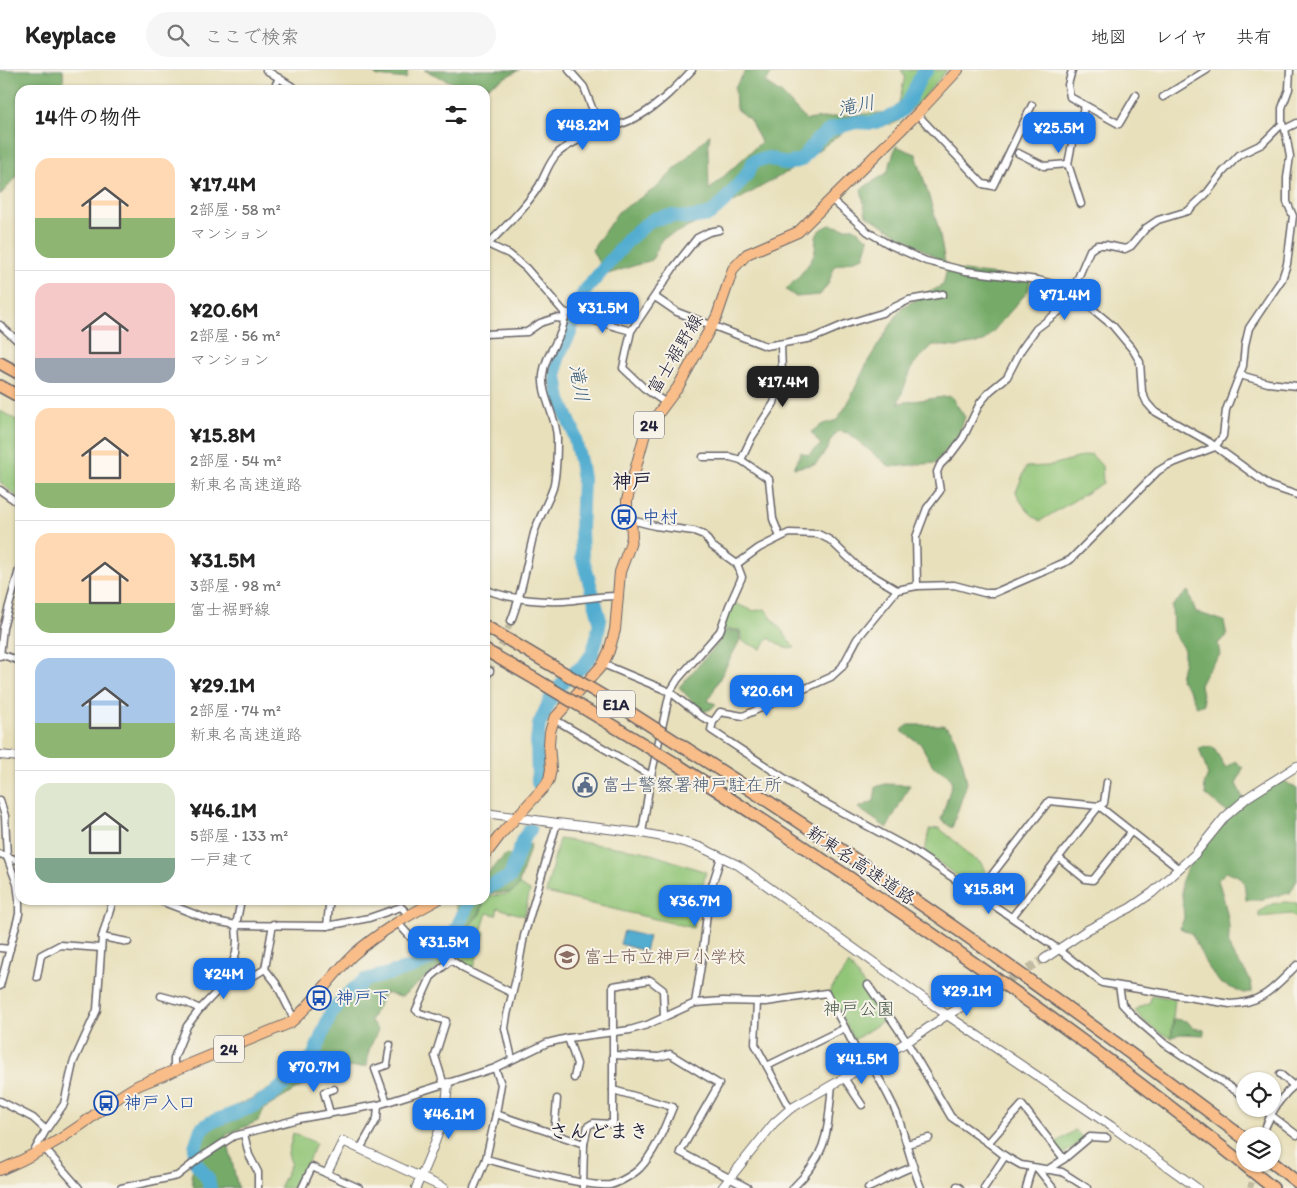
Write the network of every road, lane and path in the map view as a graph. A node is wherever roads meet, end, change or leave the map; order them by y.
1 (266, 70) edge
2 (569, 70) edge
3 (692, 70) edge
4 (958, 70) edge
5 (1072, 70) edge
6 (1207, 70) edge
7 (1290, 70) edge
8 (279, 78) junction
9 (276, 85) edge
10 (290, 85) edge
11 (1136, 95) dead end
12 (1162, 97) dead end
13 (1032, 106) dead end
14 (1085, 107) junction
15 (917, 114) junction
16 (1297, 123) edge
17 (1284, 126) junction
18 (601, 131) junction
19 (1018, 153) dead end
20 (1068, 164) junction
21 (831, 199) junction
22 (1081, 204) dead end
23 (1295, 216) edge
24 (719, 230) dead end
25 (490, 241) edge
26 (490, 247) edge
27 (1072, 292) junction
28 (943, 294) dead end
29 (655, 297) junction
30 (566, 314) junction
31 (0, 325) edge
32 (712, 325) junction
33 (631, 331) junction
34 (490, 334) edge
35 (15, 338) edge
36 (781, 344) junction
37 (0, 363) edge
38 (15, 371) edge
39 (1240, 375) junction
40 (0, 386) edge
41 (1297, 386) edge
42 (15, 394) edge
43 (666, 403) junction
44 (1215, 447) junction
45 (703, 457) dead end
46 (741, 460) junction
47 (0, 490) edge
48 (1297, 495) edge
49 (15, 500) edge
50 (631, 520) junction
51 (780, 537) junction
52 (736, 564) junction
53 (15, 584) edge
54 (917, 586) junction
55 (897, 590) junction
56 (490, 592) edge
57 (617, 596) junction
58 (520, 599) junction
59 (511, 622) tunnel mouth
60 (490, 629) edge
61 (490, 653) edge
62 (0, 655) edge
63 (15, 660) edge
64 (603, 664) junction
65 (670, 692) junction
66 (554, 719) junction
67 (713, 722) junction
68 (0, 754) edge
69 (15, 756) edge
70 (1297, 766) edge
71 (651, 776) junction
72 (1107, 782) dead end
73 (0, 800) edge
74 (1099, 806) junction
75 (490, 814) edge
76 (515, 818) junction
77 (557, 823) junction
78 (1131, 832) junction
79 (642, 833) junction
80 (490, 850) edge
81 (0, 854) edge
82 (722, 856) junction
83 (7, 857) junction
84 (1059, 858) junction
85 (15, 859) edge
86 (1179, 869) junction
87 (15, 881) edge
88 (985, 900) junction
89 (19, 905) edge
90 (112, 905) edge
91 (171, 905) edge
92 (240, 905) edge
93 (328, 905) edge
94 (398, 905) edge
95 (404, 905) edge
96 (428, 905) edge
97 (409, 915) junction
98 (1012, 917) junction
99 (397, 922) junction
100 (273, 924) junction
101 (236, 925) junction
102 (328, 926) junction
103 (102, 937) junction
104 (128, 942) dead end
105 (0, 948) edge
106 (101, 948) junction
107 (10, 949) junction
108 (1058, 949) junction
109 (1044, 959) tunnel mouth
110 (451, 960) junction
111 (1297, 965) edge
112 (265, 969) junction
113 (37, 977) dead end
114 (225, 983) junction
115 (868, 985) dead end
116 (0, 986) edge
117 (1119, 986) junction
118 (512, 993) junction
119 (161, 996) dead end
120 (976, 1000) tunnel mouth
121 (757, 1002) junction
122 (695, 1003) junction
123 (200, 1009) junction
124 (947, 1015) junction
125 (664, 1016) junction
126 (294, 1019) junction
127 (846, 1028) junction
128 (612, 1033) junction
129 (568, 1038) junction
130 (907, 1042) junction
131 (390, 1045) dead end
132 (613, 1054) junction
133 (512, 1059) junction
134 (867, 1064) junction
135 (767, 1066) junction
136 (495, 1068) junction
137 (174, 1070) junction
138 (1281, 1075) edge
139 (574, 1078) dead end
140 (844, 1078) junction
141 (446, 1084) junction
142 (1295, 1084) edge
143 (832, 1085) junction
144 (334, 1089) dead end
145 (613, 1090) junction
146 (1236, 1091) edge
147 (557, 1099) dead end
148 (1281, 1099) edge
149 (0, 1101) edge
150 (387, 1102) junction
151 (378, 1105) junction
152 (862, 1105) dead end
153 (790, 1109) junction
154 (330, 1113) junction
155 (496, 1114) junction
156 (1270, 1117) edge
157 (1275, 1117) edge
158 (1266, 1126) tunnel mouth
159 (46, 1130) junction
160 (1236, 1133) edge
161 (244, 1134) junction
162 (554, 1135) junction
163 (1297, 1135) edge
164 (929, 1138) dead end
165 (1107, 1138) dead end
166 (988, 1143) junction
167 (584, 1144) junction
168 (907, 1144) junction
169 (44, 1148) junction
170 (360, 1149) junction
171 (32, 1156) junction
172 (1005, 1156) junction
173 (486, 1159) junction
174 (1064, 1159) junction
175 (913, 1167) junction
176 (1034, 1167) junction
177 (1281, 1169) edge
178 (0, 1170) edge
179 (1047, 1170) junction
180 (326, 1173) junction
181 (421, 1177) junction
182 (731, 1178) junction
183 (1297, 1182) edge
184 (583, 1186) edge
185 (79, 1188) edge
186 (121, 1188) edge
187 (258, 1188) edge
188 (302, 1188) edge
189 (358, 1188) edge
190 (416, 1188) edge
191 (444, 1188) edge
192 (474, 1188) edge
193 (722, 1188) edge
194 (748, 1188) edge
195 (793, 1188) edge
196 (868, 1188) edge
197 (920, 1188) edge
198 (984, 1188) edge
199 (1026, 1188) edge
200 (1053, 1188) edge
201 (1087, 1188) edge
202 (1197, 1188) edge
203 (1273, 1188) edge

1 - 8 street
2 - 18 street
3 - 18 street
4 - 15 main road, 富士裾野線 / 24
5 - 14 street
6 - 12 street
7 - 17 street
8 - 9 street
8 - 10 street
11 - 14 street
13 - 15 street
14 - 20 street
15 - 21 main road, 富士裾野線 / 24
16 - 17 street
17 - 23 street
17 - 27 street
18 - 25 street
19 - 20 street
20 - 22 street
21 - 27 street
21 - 32 main road, 富士裾野線 / 24
23 - 39 street
24 - 29 street
26 - 30 street
27 - 44 street
27 - 54 street
28 - 36 street
29 - 32 street
29 - 33 street
30 - 33 street
30 - 34 street
30 - 58 street
31 - 35 street
32 - 36 street
32 - 43 main road, 富士裾野線 / 24
33 - 43 street
36 - 46 street
37 - 38 highway
39 - 41 street
39 - 44 street
40 - 42 highway
43 - 50 main road, 富士裾野線 / 24
44 - 48 street
44 - 54 street
45 - 46 street
46 - 51 street
47 - 49 street
50 - 52 street
50 - 57 main road, 富士裾野線 / 24
51 - 52 street
51 - 55 street
52 - 65 street
53 - 62 street
54 - 55 street
55 - 67 street
56 - 58 street
57 - 58 street
57 - 64 main road, 富士裾野線 / 24
58 - 59 street
60 - 160 highway, 新東名高速道路 / E1A, bridge
61 - 203 highway, 新東名高速道路 / E1A, bridge
62 - 63 street
64 - 65 street
64 - 66 main road, 富士裾野線 / 24
65 - 67 street
65 - 71 street
66 - 71 street
66 - 76 main road
67 - 88 street
68 - 69 street
70 - 86 street
71 - 79 street
72 - 74 street
73 - 83 street
74 - 78 street
74 - 84 street
74 - 88 street
75 - 76 street
76 - 77 street
76 - 80 main road
77 - 79 street
77 - 118 street
78 - 84 street
78 - 86 street
79 - 82 street
81 - 83 street
82 - 122 street
82 - 124 street
83 - 85 street
83 - 87 street
84 - 98 street
86 - 108 street
88 - 98 street
89 - 107 street
90 - 103 street
91 - 101 street
92 - 101 street
93 - 102 street
94 - 102 street
95 - 97 street
96 - 97 main road, 24
97 - 99 main road, 24
98 - 108 street
99 - 110 street
99 - 126 main road, 24
100 - 101 street
100 - 102 street
100 - 112 street
101 - 114 street
103 - 104 street
103 - 106 street
105 - 107 street
106 - 113 street
106 - 159 street
107 - 116 street
108 - 109 street
108 - 117 street
110 - 118 street
110 - 141 street
111 - 117 street
112 - 114 street
112 - 126 street
114 - 123 street
115 - 130 street
117 - 146 street
118 - 133 street
119 - 123 street
120 - 124 street
121 - 122 street
121 - 127 street
121 - 135 street
122 - 125 street
123 - 137 street
124 - 130 street
124 - 202 street
125 - 128 street
125 - 128 street
126 - 137 main road, 24
127 - 134 street
127 - 135 street
128 - 129 street
128 - 132 street
129 - 133 street
129 - 139 street
130 - 134 street
130 - 166 street
131 - 150 street
132 - 145 street
132 - 182 street
133 - 136 street
134 - 140 street
134 - 168 street
135 - 153 street
136 - 141 street
136 - 155 street
137 - 169 main road, 24
138 - 142 street
140 - 143 street
140 - 152 street
141 - 150 street
141 - 181 street
142 - 148 street
143 - 153 street
143 - 195 street
144 - 154 street
145 - 167 street
145 - 184 street
147 - 162 street
149 - 159 street
150 - 151 street
151 - 154 street
151 - 170 street
153 - 182 street
154 - 161 street
155 - 162 street
155 - 173 street
156 - 158 street
157 - 163 street
159 - 171 street
161 - 186 street
161 - 187 street
162 - 167 street
164 - 168 street
165 - 174 street
166 - 172 street
166 - 174 street
167 - 184 street
168 - 175 street
169 - 171 main road, 24
169 - 185 street
170 - 180 street
170 - 181 street
171 - 178 main road, 24
172 - 176 street
172 - 198 street
173 - 184 street
173 - 192 street
174 - 179 street
175 - 196 street
175 - 197 street
176 - 179 street
176 - 199 street
176 - 200 street
177 - 183 highway
179 - 201 street
180 - 188 street
180 - 189 street
181 - 190 street
181 - 191 street
182 - 193 street
182 - 194 street

